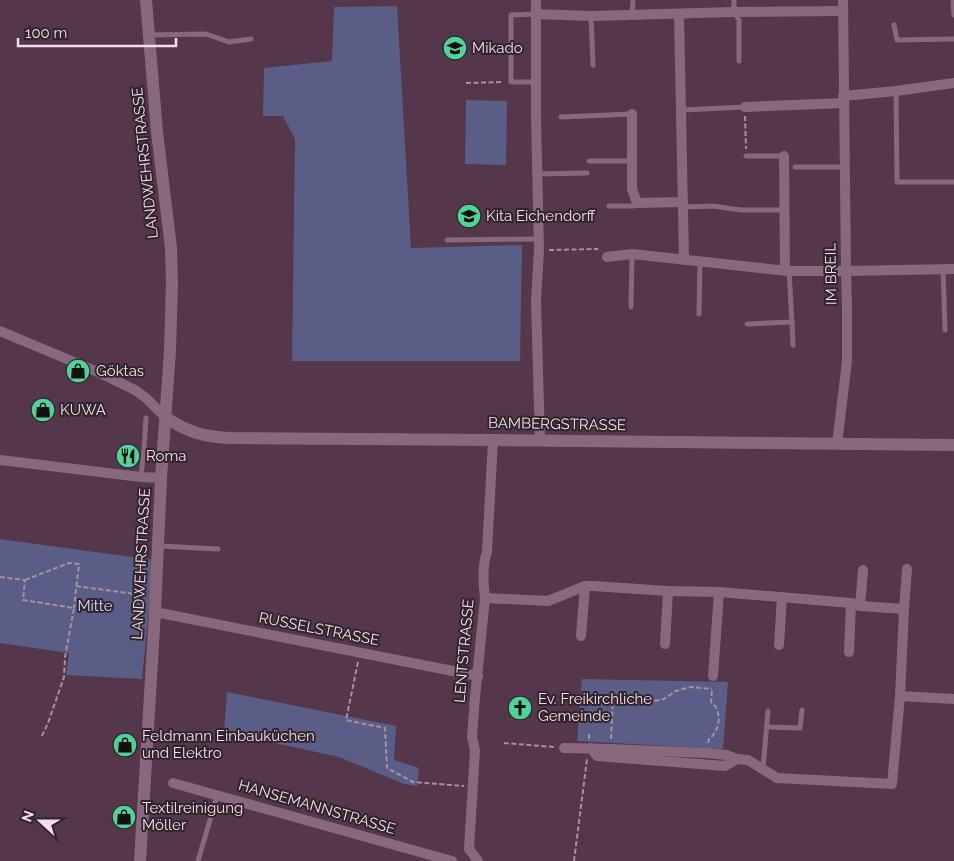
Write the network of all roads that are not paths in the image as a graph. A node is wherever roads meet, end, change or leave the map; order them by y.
1 (146, 0) edge
2 (536, 0) edge
3 (633, 0) edge
4 (734, 0) edge
5 (843, 0) edge
6 (954, 0) edge
7 (843, 11) junction
8 (734, 12) junction
9 (536, 14) junction
10 (632, 14) junction
11 (679, 14) junction
12 (954, 15) edge
13 (591, 16) junction
14 (894, 25) dead end
15 (149, 35) junction
16 (251, 39) dead end
17 (954, 39) edge
18 (739, 61) dead end
19 (593, 65) dead end
20 (536, 82) junction
21 (954, 83) edge
22 (896, 91) junction
23 (844, 99) junction
24 (745, 107) joint
25 (682, 110) junction
26 (632, 114) joint
27 (561, 117) dead end
28 (746, 156) road end
29 (784, 156) joint
30 (633, 161) junction
31 (589, 162) dead end
32 (795, 167) dead end
33 (844, 167) junction
34 (586, 173) dead end
35 (537, 174) junction
36 (954, 182) edge
37 (637, 203) junction
38 (683, 205) junction
39 (609, 206) dead end
40 (784, 210) junction
41 (447, 240) dead end
42 (538, 245) junction
43 (632, 254) junction
44 (607, 257) road end
45 (684, 260) junction
46 (700, 261) junction
47 (949, 269) edge
48 (787, 271) junction
49 (846, 271) junction
50 (631, 307) dead end
51 (698, 314) dead end
52 (792, 322) junction
53 (747, 324) dead end
54 (945, 330) dead end
55 (0, 331) edge
56 (793, 345) dead end
57 (165, 417) junction
58 (146, 418) dead end
59 (493, 440) junction
60 (540, 441) junction
61 (837, 444) junction
62 (954, 445) edge
63 (0, 460) edge
64 (141, 477) junction
65 (161, 478) junction
66 (158, 546) junction
67 (218, 549) dead end
68 (907, 568) dead end
69 (863, 570) dead end
70 (585, 586) junction
71 (668, 591) junction
72 (719, 592) junction
73 (782, 597) junction
74 (485, 598) junction
75 (856, 604) junction
76 (904, 609) junction
77 (155, 612) junction
78 (581, 636) dead end
79 (665, 644) dead end
80 (779, 645) dead end
81 (849, 652) dead end
82 (478, 676) junction
83 (713, 676) road end
84 (900, 696) junction
85 (954, 699) edge
86 (802, 710) dead end
87 (768, 711) dead end
88 (767, 727) junction
89 (564, 748) road end
90 (589, 749) junction
91 (737, 759) junction
92 (763, 770) junction
93 (173, 783) dead end
94 (217, 795) junction
95 (140, 861) edge
96 (198, 861) edge
97 (452, 861) edge
98 (478, 861) edge

1 - 15 main road, LANDWEHRSTRASSE
2 - 9 street
3 - 10 lane
4 - 8 lane
5 - 7 street, IM BREIL
6 - 12 lane
7 - 8 street
7 - 23 street, IM BREIL
8 - 11 street
8 - 18 lane
9 - 13 street
9 - 20 street
9 - 20 lane
10 - 11 street
10 - 13 street
11 - 25 street
13 - 19 lane
14 - 17 lane
15 - 16 lane
15 - 57 main road, LANDWEHRSTRASSE
20 - 35 street
21 - 22 street
22 - 23 street
22 - 36 lane
23 - 24 street
23 - 33 street, IM BREIL
24 - 25 lane
25 - 38 street
26 - 27 lane
26 - 30 street
28 - 29 lane
29 - 40 street
30 - 31 lane
30 - 37 street
32 - 33 lane
33 - 49 street, IM BREIL
34 - 35 lane
35 - 42 street
37 - 38 street
37 - 39 lane
38 - 40 lane
38 - 45 street
40 - 48 street
41 - 42 lane
42 - 60 street
43 - 44 street
43 - 45 street
43 - 50 lane
45 - 46 street
46 - 48 street
46 - 51 lane
47 - 49 street
47 - 54 lane
48 - 49 street
48 - 52 lane
49 - 61 street, IM BREIL
52 - 53 lane
52 - 56 lane
55 - 57 street
57 - 59 main road, BAMBERGSTRASSE
57 - 65 main road, LANDWEHRSTRASSE
58 - 64 lane
59 - 60 main road, BAMBERGSTRASSE
59 - 74 street, LENTSTRASSE
60 - 61 main road, BAMBERGSTRASSE
61 - 62 main road, BAMBERGSTRASSE
63 - 64 street
64 - 65 street
65 - 66 main road, LANDWEHRSTRASSE
66 - 67 lane
66 - 77 main road, LANDWEHRSTRASSE
68 - 76 street
69 - 75 street
70 - 71 street
70 - 74 street
70 - 78 street
71 - 72 street
71 - 79 street
72 - 73 street
72 - 83 street
73 - 75 street
73 - 80 street
74 - 82 street, LENTSTRASSE
75 - 76 street
75 - 81 street
76 - 84 street
77 - 82 street, RUSSELSTRASSE
77 - 95 main road, LANDWEHRSTRASSE
82 - 98 street, LENTSTRASSE
84 - 85 street
84 - 92 street
86 - 88 lane
87 - 88 lane
88 - 92 lane
89 - 90 street
90 - 91 street
90 - 91 street
91 - 92 street
93 - 94 street, HANSEMANNSTRASSE
94 - 96 lane
94 - 97 street, HANSEMANNSTRASSE

